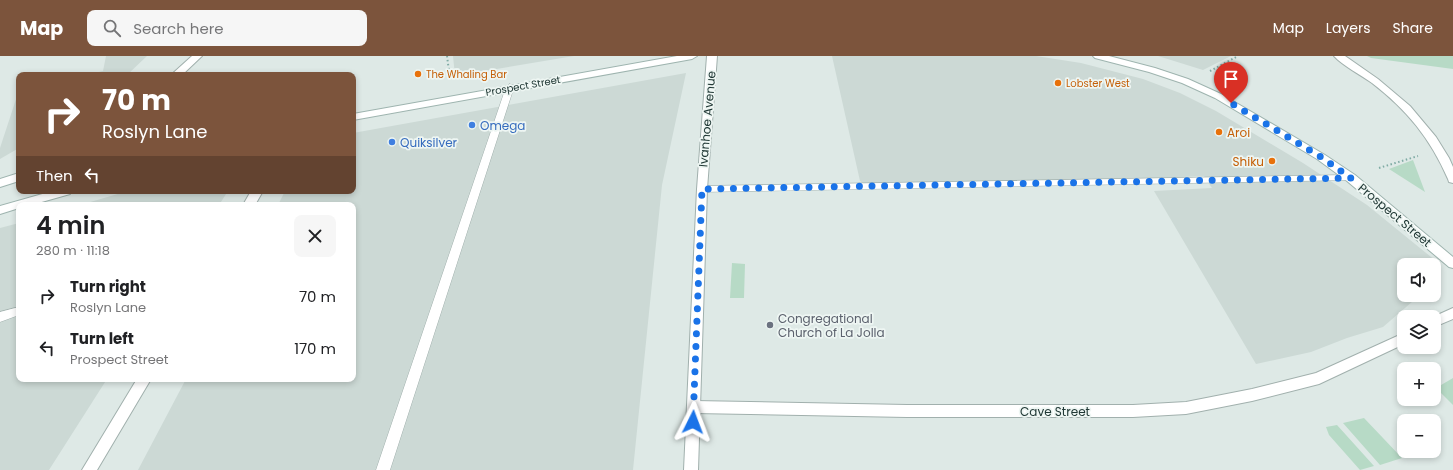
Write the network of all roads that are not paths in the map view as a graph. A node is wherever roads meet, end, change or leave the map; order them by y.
1 (197, 56) edge
2 (692, 56) edge
3 (712, 56) edge
4 (1098, 56) edge
5 (1339, 56) edge
6 (179, 72) edge
7 (510, 87) junction
8 (356, 116) edge
9 (16, 178) edge
10 (1351, 178) junction
11 (1453, 179) edge
12 (0, 183) edge
13 (702, 189) junction
14 (56, 194) edge
15 (28, 202) edge
16 (16, 205) edge
17 (0, 210) edge
18 (1453, 264) edge
19 (16, 312) edge
20 (1453, 312) edge
21 (0, 317) edge
22 (1441, 318) edge
23 (1397, 341) edge
24 (142, 382) edge
25 (694, 406) junction
26 (89, 470) edge
27 (383, 470) edge
28 (691, 470) edge

1 - 6 street
2 - 7 street, Prospect Street
3 - 13 street, Ivanhoe Avenue
4 - 10 street, Prospect Street
5 - 11 street
7 - 8 street, Prospect Street
7 - 27 lane
9 - 12 street
10 - 13 lane
10 - 18 street, Prospect Street
13 - 25 street, Ivanhoe Avenue
14 - 15 street
16 - 17 street
19 - 21 lane
20 - 22 street
23 - 25 street, Cave Street
24 - 26 street
25 - 28 street, Ivanhoe Avenue

